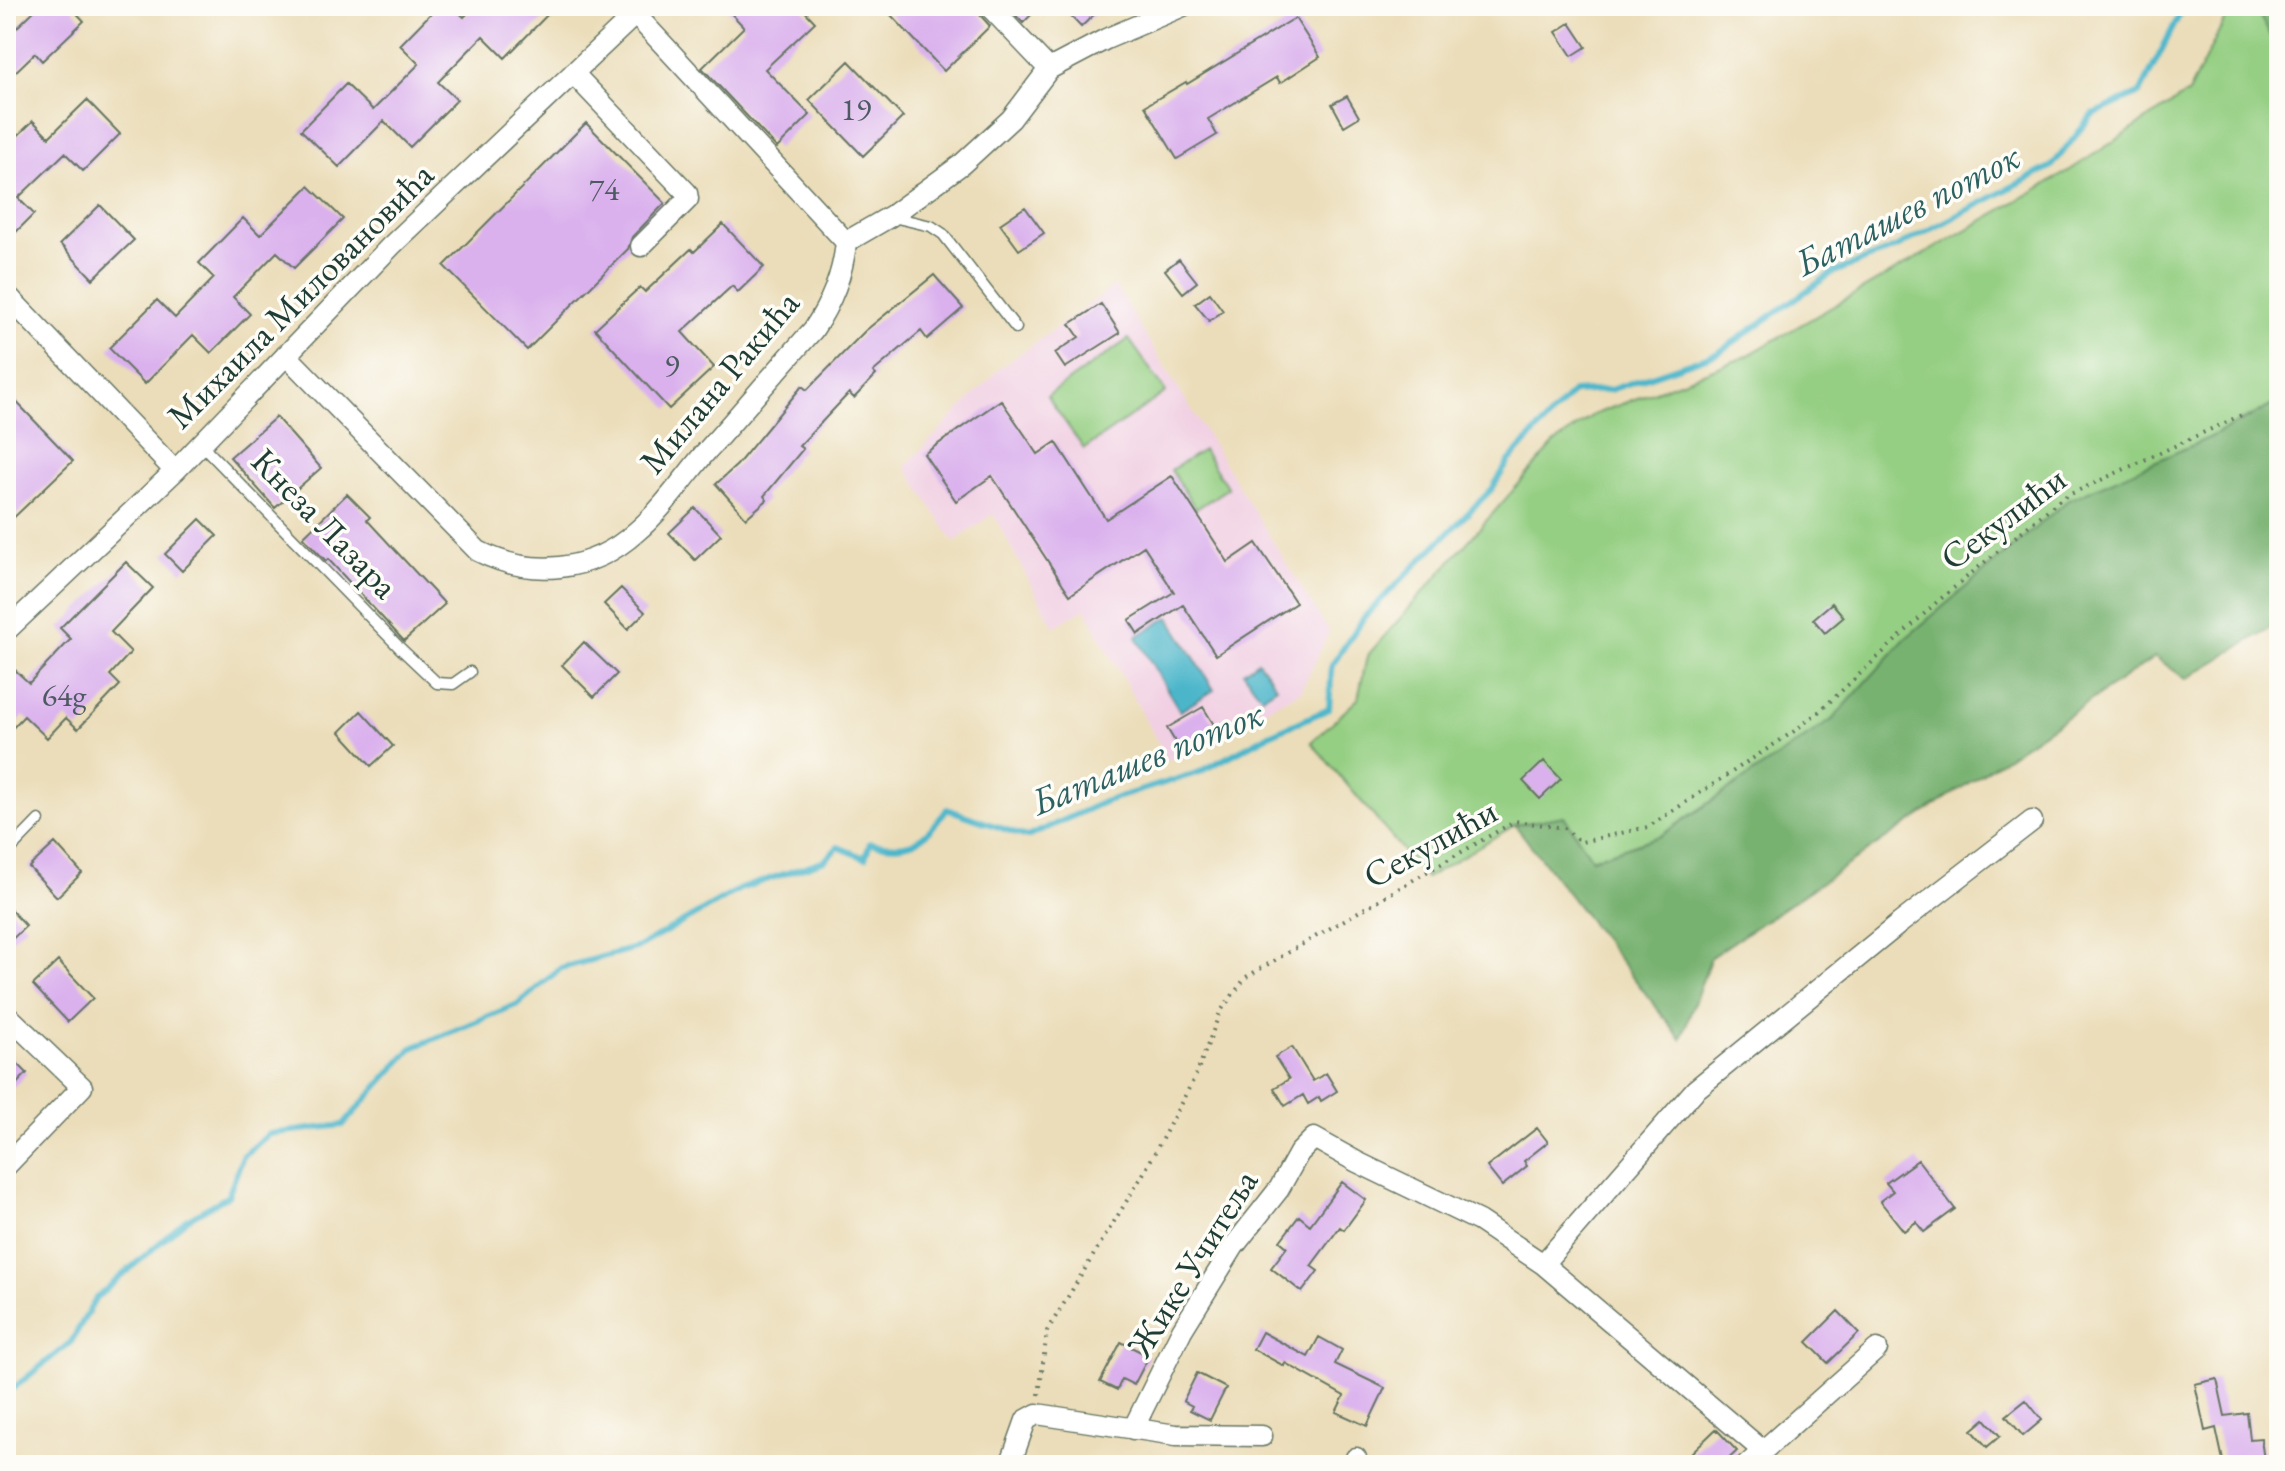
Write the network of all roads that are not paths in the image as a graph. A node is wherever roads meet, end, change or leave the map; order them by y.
1 (989, 6) edge
2 (1183, 6) edge
3 (639, 10) edge
4 (1049, 69) junction
5 (573, 73) junction
6 (891, 216) junction
7 (846, 242) junction
8 (641, 246) dead end
9 (6, 294) edge
10 (1016, 328) dead end
11 (286, 355) junction
12 (201, 444) junction
13 (175, 471) junction
14 (6, 631) edge
15 (470, 672) dead end
16 (39, 820) dead end
17 (2032, 821) dead end
18 (6, 854) edge
19 (6, 1014) edge
20 (6, 1166) edge
21 (1543, 1264) junction
22 (1877, 1349) dead end
23 (1133, 1429) junction
24 (1262, 1436) dead end
25 (1755, 1458) edge
26 (1010, 1465) edge

1 - 4 street
2 - 4 street
3 - 5 street, Михаила Миловановића
3 - 7 street
4 - 6 street
5 - 8 street
5 - 11 street, Михаила Миловановића
6 - 7 street
6 - 10 lane
7 - 11 street, Милана Ракића
9 - 13 street
11 - 12 street, Михаила Миловановића
12 - 13 street, Михаила Миловановића
12 - 15 lane, Кнеза Лазара
13 - 14 street, Михаила Миловановића
16 - 18 lane
17 - 21 street
19 - 20 street
21 - 23 street, Жике Учитеља
21 - 25 street
22 - 25 street
23 - 24 street
23 - 26 street

